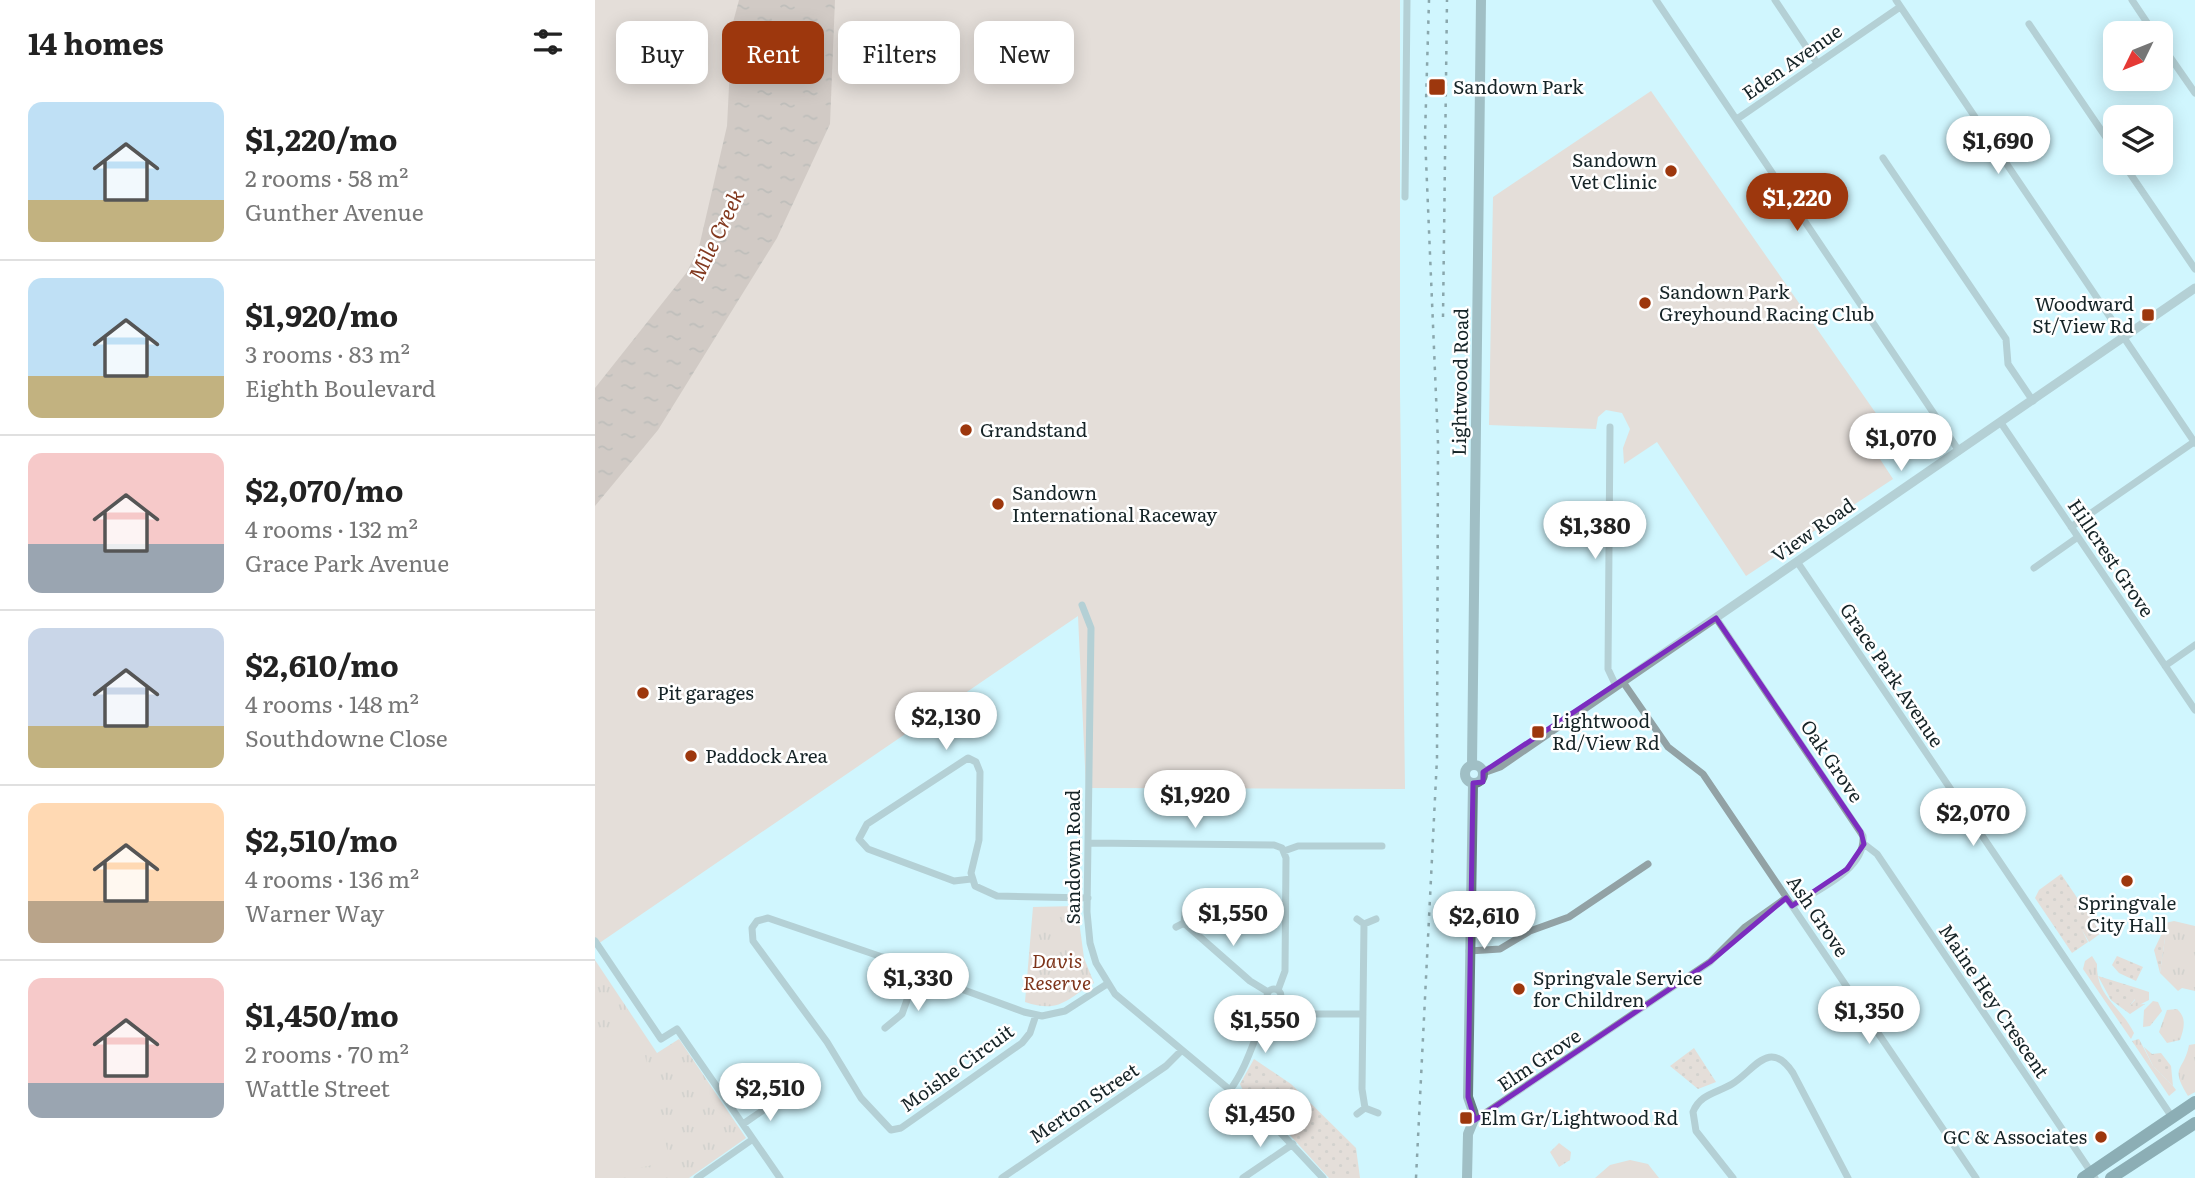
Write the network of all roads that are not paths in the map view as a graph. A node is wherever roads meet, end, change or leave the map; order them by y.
1 (1407, 0) edge
2 (1481, 0) edge
3 (1656, 0) edge
4 (1775, 0) edge
5 (2132, 0) edge
6 (1898, 4) edge
7 (2146, 21) edge
8 (2029, 24) dead end
9 (2173, 61) edge
10 (1817, 63) junction
11 (2195, 93) edge
12 (1737, 119) junction
13 (2103, 133) edge
14 (1883, 158) dead end
15 (2131, 175) edge
16 (1405, 197) dead end
17 (2195, 269) edge
18 (2195, 288) edge
19 (2123, 337) junction
20 (2033, 401) junction
21 (2001, 423) junction
22 (1610, 427) dead end
23 (2195, 443) edge
24 (1959, 451) junction
25 (2071, 527) junction
26 (2078, 537) junction
27 (1798, 563) junction
28 (2034, 568) dead end
29 (1082, 605) dead end
30 (1716, 618) junction
31 (2195, 645) edge
32 (2165, 666) junction
33 (1620, 684) junction
34 (2195, 710) edge
35 (1472, 765) junction
36 (1483, 772) junction
37 (1473, 783) junction
38 (1089, 843) junction
39 (1864, 844) junction
40 (1382, 846) dead end
41 (1284, 851) junction
42 (1648, 864) dead end
43 (971, 879) junction
44 (1088, 898) junction
45 (1786, 898) junction
46 (1792, 906) junction
47 (1185, 913) dead end
48 (1357, 919) dead end
49 (1376, 919) dead end
50 (1364, 924) junction
51 (595, 941) edge
52 (1469, 951) junction
53 (917, 972) junction
54 (1107, 984) junction
55 (1278, 990) junction
56 (1268, 992) junction
57 (1280, 1000) junction
58 (1271, 1003) junction
59 (1363, 1014) junction
60 (1036, 1015) junction
61 (885, 1028) dead end
62 (1181, 1051) junction
63 (1230, 1090) junction
64 (782, 1098) dead end
65 (2195, 1102) edge
66 (1365, 1108) junction
67 (1378, 1113) dead end
68 (1357, 1114) dead end
69 (2172, 1117) junction
70 (1475, 1120) junction
71 (2195, 1123) edge
72 (743, 1124) junction
73 (753, 1139) junction
74 (1293, 1144) junction
75 (2090, 1176) edge
76 (697, 1178) edge
77 (780, 1178) edge
78 (1002, 1178) edge
79 (1243, 1178) edge
80 (1323, 1178) edge
81 (1467, 1178) edge
82 (1733, 1178) edge
83 (1848, 1178) edge
84 (1976, 1178) edge
85 (2111, 1178) edge

1 - 16 street
2 - 35 main road, Lightwood Road
3 - 12 street
4 - 10 street
5 - 7 street
6 - 10 street, Eden Avenue
6 - 19 street
8 - 13 street
9 - 11 street
10 - 12 street, Eden Avenue
12 - 24 street
14 - 20 street
15 - 17 street
18 - 19 street, View Road
19 - 20 street, View Road
19 - 23 street
20 - 21 street, View Road
21 - 24 street, View Road
21 - 25 street, Hillcrest Grove
22 - 33 street
23 - 25 street
24 - 27 street, View Road
25 - 26 street, Hillcrest Grove
26 - 28 street
26 - 32 street, Hillcrest Grove
27 - 30 street, View Road
27 - 69 street, Grace Park Avenue
29 - 38 street, Sandown Road
30 - 33 street, View Road
30 - 39 street, Oak Grove
31 - 32 street
32 - 34 street, Hillcrest Grove
33 - 36 street, View Road
33 - 45 street, Ash Grove
35 - 36 main road
35 - 37 main road
36 - 37 main road
37 - 52 main road
38 - 41 street
38 - 44 street, Sandown Road
39 - 46 street
39 - 75 street, Maine Hey Crescent
40 - 41 street
41 - 55 street
42 - 52 street
43 - 43 street
43 - 44 street
44 - 54 street, Sandown Road
45 - 46 street, Ash Grove
45 - 70 street, Elm Grove
46 - 84 street, Ash Grove
47 - 56 street
48 - 50 street
49 - 50 street
50 - 59 street
51 - 72 street
52 - 70 main road
53 - 60 street, Moishe Circuit
53 - 60 street, Moishe Circuit
53 - 61 street
54 - 60 street, Moishe Circuit
54 - 62 street, Sandown Road
55 - 56 street
55 - 57 street
56 - 58 street
57 - 58 street
57 - 59 street
58 - 63 street
59 - 66 street
62 - 63 street, Sandown Road
62 - 78 street, Merton Street
63 - 74 street, Sandown Road
64 - 72 street
65 - 69 highway
66 - 67 street
66 - 68 street
69 - 75 highway
70 - 81 main road
71 - 85 highway
72 - 73 street
73 - 76 street
73 - 77 street
74 - 79 street
74 - 80 street, Sandown Road
82 - 83 street

